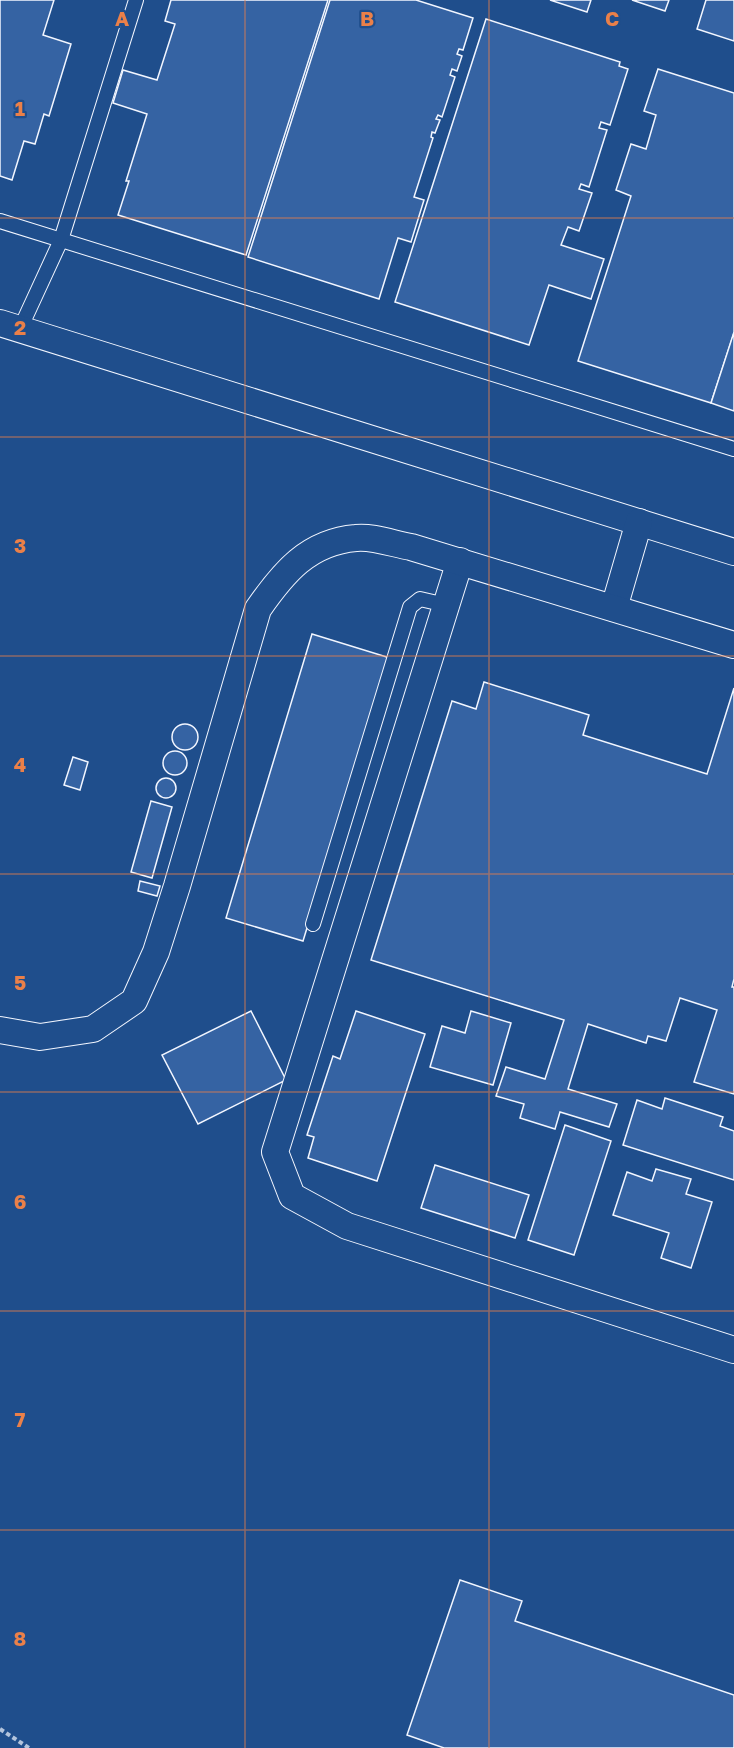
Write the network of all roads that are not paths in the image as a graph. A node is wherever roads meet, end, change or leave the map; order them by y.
1 (136, 0) edge
2 (0, 221) edge
3 (61, 240) junction
4 (10, 326) edge
5 (734, 449) edge
6 (639, 522) junction
7 (734, 552) edge
8 (460, 561) junction
9 (446, 605) junction
10 (614, 608) junction
11 (734, 645) edge
12 (313, 924) dead end
13 (0, 1030) edge
14 (734, 1350) edge

1 - 3 lane
2 - 3 lane
3 - 4 lane
3 - 5 lane
4 - 6 street
6 - 7 street
6 - 10 street
8 - 9 street
8 - 10 street
8 - 13 street
9 - 12 lane
9 - 14 street
10 - 11 street

